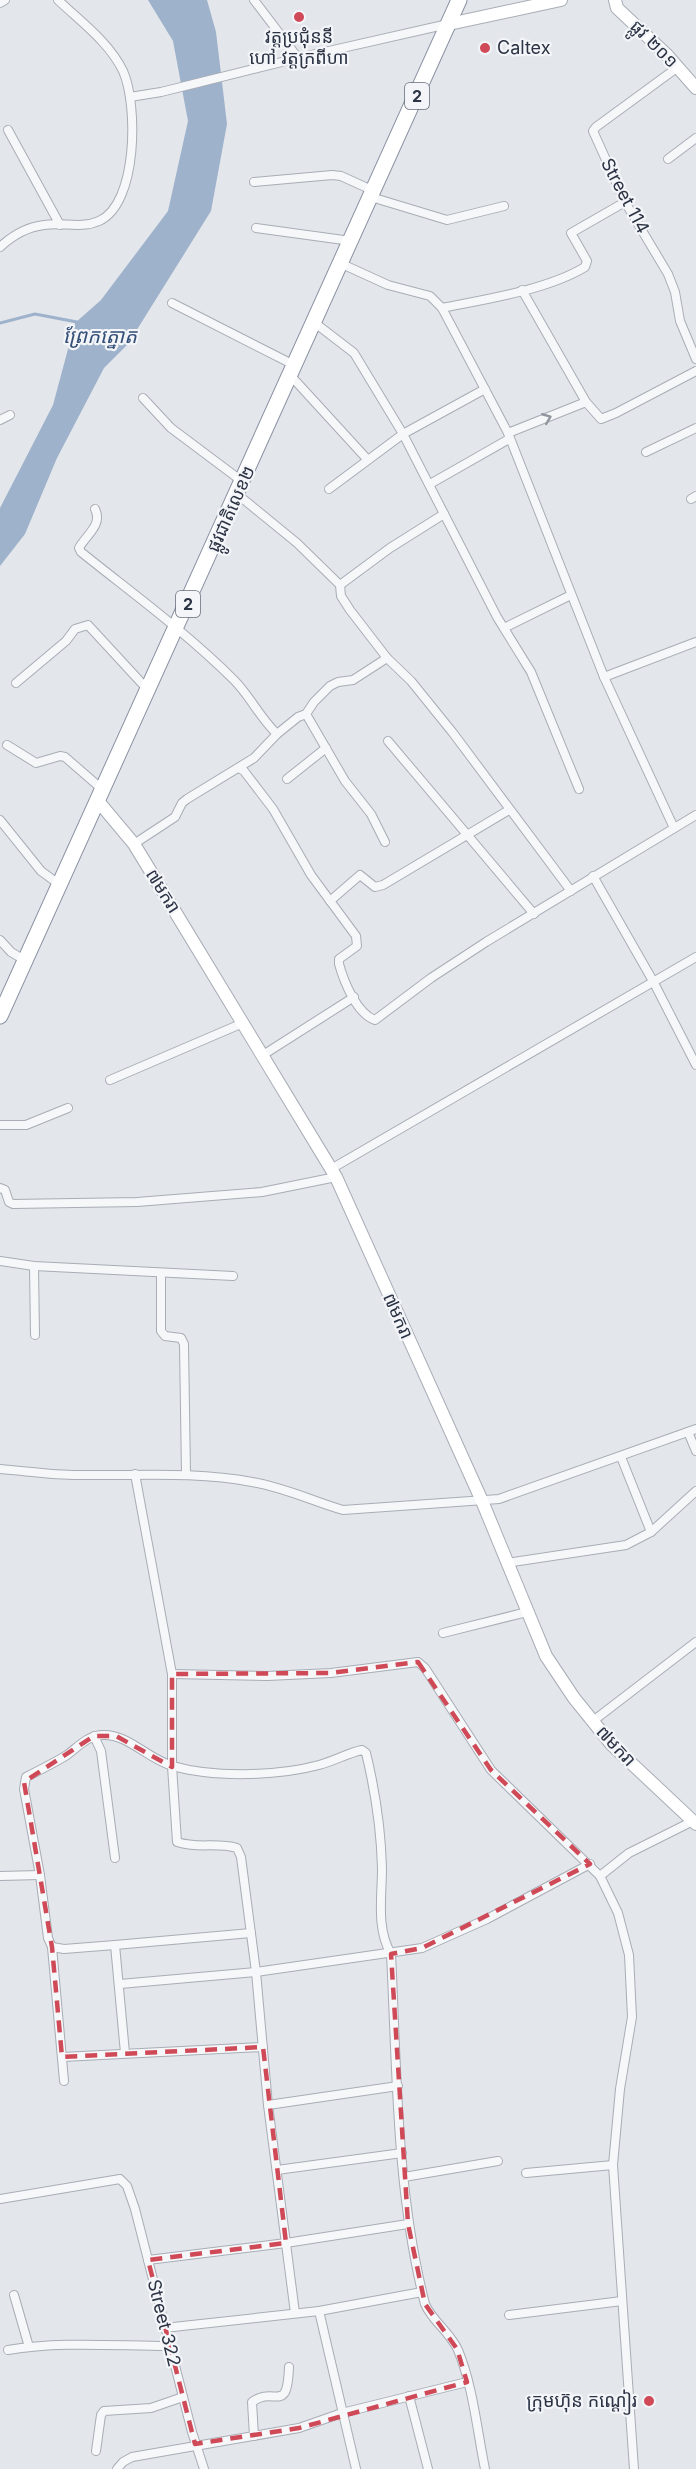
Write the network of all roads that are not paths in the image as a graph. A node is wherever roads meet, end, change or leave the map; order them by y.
1 (5, 0) edge
2 (58, 0) edge
3 (254, 0) edge
4 (459, 0) edge
5 (561, 0) edge
6 (615, 0) edge
7 (0, 3) edge
8 (448, 24) junction
9 (298, 58) junction
10 (678, 67) junction
11 (696, 88) edge
12 (130, 97) junction
13 (8, 130) dead end
14 (696, 138) edge
15 (668, 159) dead end
16 (254, 182) dead end
17 (373, 194) junction
18 (626, 202) junction
19 (504, 206) dead end
20 (60, 225) junction
21 (256, 228) dead end
22 (351, 241) junction
23 (0, 247) edge
24 (342, 264) junction
25 (522, 290) junction
26 (172, 303) dead end
27 (442, 308) junction
28 (315, 323) junction
29 (696, 359) edge
30 (293, 371) junction
31 (696, 371) edge
32 (485, 389) junction
33 (143, 398) dead end
34 (586, 402) junction
35 (10, 416) dead end
36 (0, 420) edge
37 (696, 428) edge
38 (402, 434) junction
39 (509, 436) junction
40 (646, 452) dead end
41 (367, 459) junction
42 (430, 484) junction
43 (240, 488) junction
44 (329, 489) dead end
45 (95, 509) dead end
46 (444, 513) junction
47 (340, 585) junction
48 (572, 595) junction
49 (177, 628) junction
50 (504, 628) junction
51 (696, 642) edge
52 (387, 658) junction
53 (604, 676) junction
54 (16, 683) dead end
55 (149, 692) junction
56 (306, 714) junction
57 (277, 734) junction
58 (388, 741) dead end
59 (7, 745) dead end
60 (326, 748) junction
61 (239, 768) junction
62 (287, 779) dead end
63 (579, 789) dead end
64 (101, 796) junction
65 (509, 810) junction
66 (696, 815) edge
67 (0, 820) edge
68 (674, 828) junction
69 (468, 835) junction
70 (385, 842) dead end
71 (134, 844) junction
72 (594, 876) junction
73 (60, 886) junction
74 (571, 891) junction
75 (330, 901) junction
76 (534, 914) junction
77 (0, 940) edge
78 (696, 957) edge
79 (26, 961) junction
80 (653, 981) junction
81 (354, 997) junction
82 (0, 1016) edge
83 (243, 1023) junction
84 (263, 1055) junction
85 (696, 1065) edge
86 (110, 1080) dead end
87 (68, 1108) dead end
88 (0, 1125) edge
89 (333, 1173) junction
90 (0, 1188) edge
91 (0, 1261) edge
92 (34, 1266) junction
93 (161, 1274) junction
94 (233, 1276) dead end
95 (35, 1335) dead end
96 (692, 1431) edge
97 (696, 1451) edge
98 (621, 1456) junction
99 (0, 1469) edge
100 (135, 1474) junction
101 (186, 1474) junction
102 (696, 1491) edge
103 (482, 1501) junction
104 (651, 1532) junction
105 (506, 1563) junction
106 (527, 1612) junction
107 (443, 1633) dead end
108 (696, 1642) edge
109 (172, 1674) junction
110 (593, 1721) junction
111 (94, 1736) junction
112 (172, 1766) junction
113 (695, 1822) edge
114 (115, 1858) dead end
115 (590, 1864) junction
116 (40, 1875) junction
117 (0, 1876) edge
118 (600, 1876) junction
119 (251, 1933) junction
120 (115, 1945) junction
121 (52, 1947) junction
122 (391, 1954) junction
123 (256, 1972) junction
124 (120, 1984) junction
125 (263, 2047) junction
126 (125, 2053) junction
127 (62, 2057) junction
128 (64, 2081) dead end
129 (398, 2086) junction
130 (268, 2105) junction
131 (402, 2153) junction
132 (498, 2161) dead end
133 (613, 2165) junction
134 (277, 2170) junction
135 (526, 2173) dead end
136 (404, 2177) junction
137 (0, 2199) edge
138 (408, 2224) junction
139 (286, 2243) junction
140 (148, 2260) junction
141 (422, 2292) junction
142 (14, 2295) dead end
143 (622, 2301) junction
144 (319, 2311) junction
145 (295, 2313) junction
146 (509, 2315) dead end
147 (164, 2328) junction
148 (29, 2346) junction
149 (169, 2346) junction
150 (8, 2350) dead end
151 (289, 2367) dead end
152 (467, 2382) junction
153 (409, 2396) junction
154 (183, 2397) junction
155 (342, 2413) junction
156 (254, 2436) junction
157 (195, 2444) junction
158 (96, 2451) dead end
159 (117, 2469) edge
160 (204, 2469) edge
161 (356, 2469) edge
162 (428, 2469) edge
163 (485, 2469) edge
164 (634, 2469) edge

1 - 7 street
2 - 12 street
3 - 9 street
4 - 8 highway, ផ្លូវជាតិលេខ២ / 2
5 - 8 street
6 - 10 street, ផ្លូវ ២០១
8 - 9 street
8 - 17 highway, ផ្លូវជាតិលេខ២ / 2
9 - 12 street
10 - 11 street, ផ្លូវ ២០១
10 - 18 street, Street 114
12 - 20 street
13 - 20 street
14 - 15 street
16 - 17 street
17 - 19 street
17 - 22 highway, ផ្លូវជាតិលេខ២ / 2
18 - 25 street
18 - 29 street, Street 114
20 - 23 street
21 - 22 street
22 - 24 highway, ផ្លូវជាតិលេខ២ / 2
24 - 27 street
24 - 28 highway, ផ្លូវជាតិលេខ២ / 2
25 - 27 street
25 - 34 street
26 - 30 street
27 - 32 street
28 - 30 highway, ផ្លូវជាតិលេខ២ / 2
28 - 38 street
30 - 41 street
30 - 43 highway, ផ្លូវជាតិលេខ២ / 2
31 - 34 street
32 - 38 street
32 - 39 street
33 - 43 street
39 -> 34 street
35 - 36 street
37 - 40 street
38 - 41 street
38 - 42 street
39 - 42 street
39 - 48 street
41 - 44 street
42 - 46 street
43 - 47 street
43 - 49 highway, ផ្លូវជាតិលេខ២ / 2
45 - 49 street
46 - 47 street
46 - 50 street
47 - 52 street
48 - 50 street
48 - 53 street
49 - 55 highway, ផ្លូវជាតិលេខ២ / 2
49 - 57 street
50 - 63 street
51 - 53 street
52 - 56 street
52 - 65 street
53 - 68 street
54 - 55 street
55 - 64 highway, ផ្លូវជាតិលេខ២ / 2
56 - 57 street
56 - 60 street
57 - 61 street
58 - 69 street
59 - 64 street
60 - 62 street
60 - 70 street
61 - 71 street
61 - 75 street
64 - 71 street, ៧មករា
64 - 73 highway, ផ្លូវជាតិលេខ២ / 2
65 - 69 street
65 - 74 street
66 - 68 street
67 - 73 street
68 - 72 street
69 - 75 street
69 - 76 street
71 - 83 street, ៧មករា
72 - 74 street
72 - 80 street
73 - 79 highway, ផ្លូវជាតិលេខ២ / 2
74 - 76 street
75 - 81 street
76 - 81 street
77 - 79 street
78 - 80 street
79 - 82 highway, ផ្លូវជាតិលេខ២ / 2
80 - 85 street
80 - 89 street
81 - 84 street
83 - 84 street, ៧មករា
83 - 86 street
84 - 89 street, ៧មករា
87 - 88 street
89 - 90 street
89 - 103 street, ៧មករា
91 - 92 street
92 - 93 street
92 - 95 street
93 - 94 street
93 - 101 street
96 - 97 street
96 - 98 street
98 - 103 street
98 - 104 street
99 - 100 street
100 - 101 street
100 - 109 street
101 - 103 street
102 - 104 street
103 - 105 street, ៧មករា
104 - 105 street
105 - 106 street, ៧មករា
106 - 107 street
106 - 110 street, ៧មករា
108 - 110 street
109 - 112 street
109 - 115 street
110 - 113 street, ៧មករា
111 - 112 street
111 - 114 street
111 - 116 street
112 - 119 street
112 - 122 street
113 - 118 street
115 - 118 street
115 - 122 street
116 - 117 street
116 - 121 street
118 - 133 street
119 - 120 street
119 - 123 street
120 - 121 street
120 - 124 street
121 - 127 street
122 - 123 street
122 - 129 street
123 - 124 street
123 - 125 street
124 - 126 street
125 - 126 street
125 - 130 street
126 - 127 street
127 - 128 street
129 - 130 street
129 - 131 street
130 - 134 street
131 - 134 street
131 - 136 street
132 - 136 street
133 - 135 street
133 - 143 street
134 - 139 street
136 - 138 street
137 - 140 street, Street 322
138 - 139 street
138 - 141 street
139 - 140 street
139 - 145 street
140 - 147 street, Street 322
141 - 144 street
141 - 152 street
142 - 148 street
143 - 146 street
143 - 164 street
144 - 145 street
144 - 155 street
145 - 147 street
147 - 149 street, Street 322
148 - 149 street
148 - 150 street
149 - 154 street, Street 322
151 - 156 street
152 - 153 street
152 - 163 street
153 - 155 street
153 - 162 street
154 - 157 street, Street 322
154 - 158 street
155 - 156 street
155 - 161 street
156 - 157 street
157 - 159 street
157 - 160 street, Street 322

